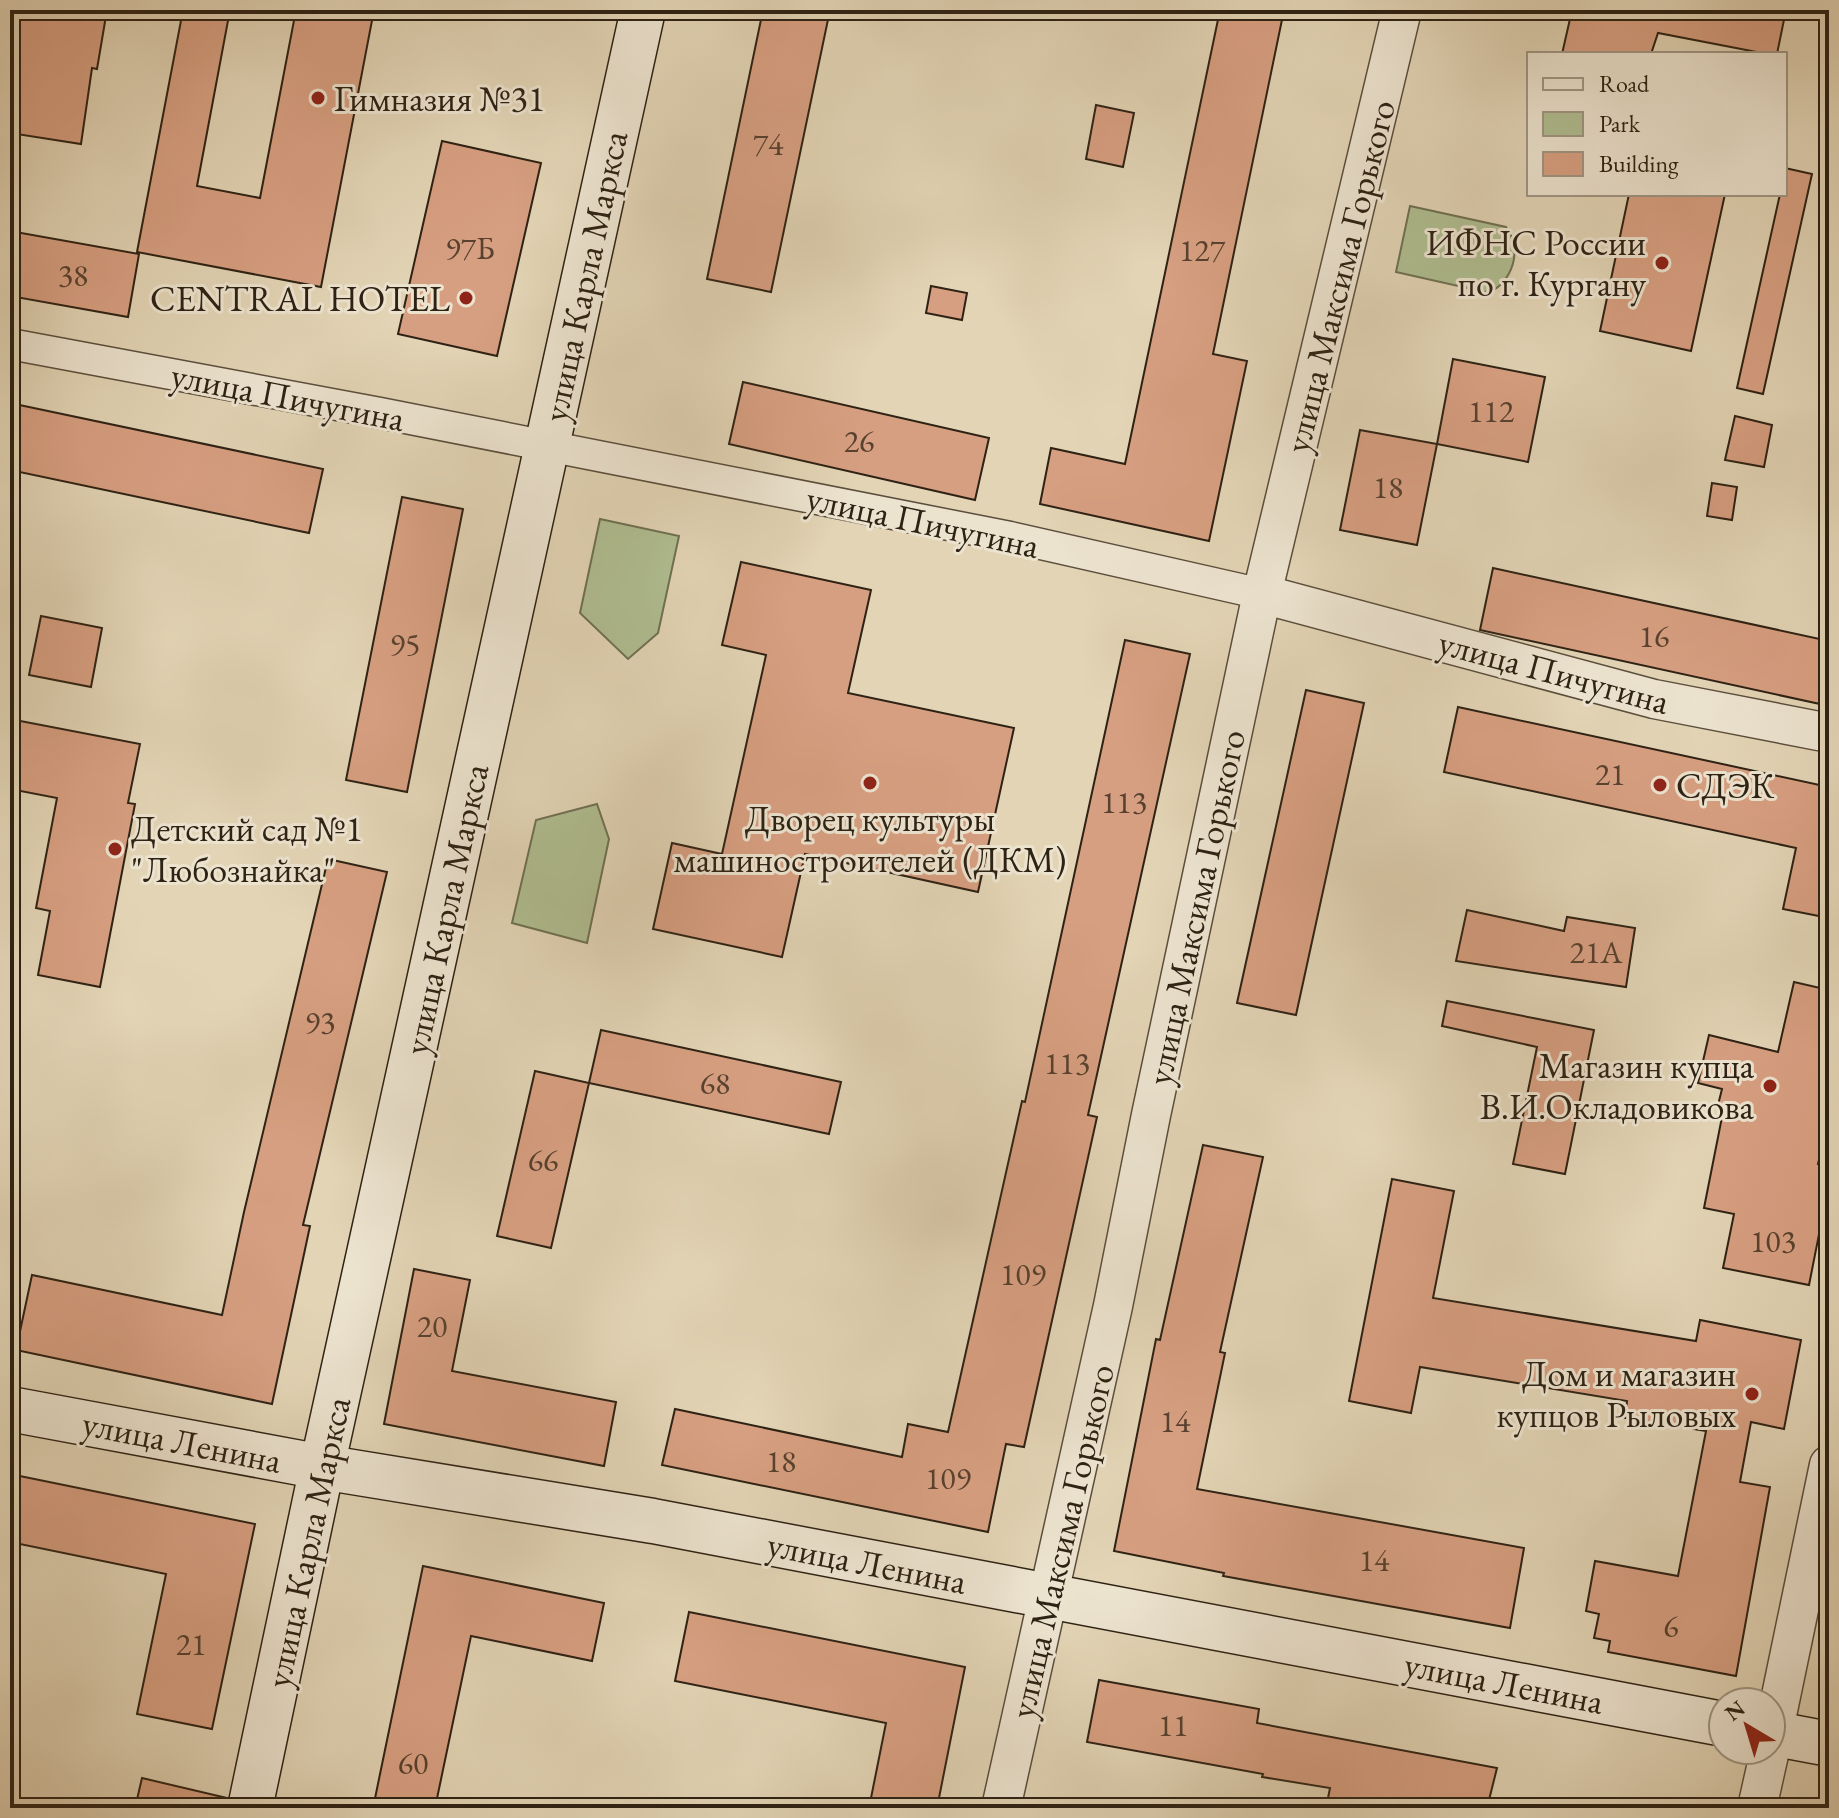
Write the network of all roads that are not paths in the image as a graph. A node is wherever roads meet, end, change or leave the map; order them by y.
1 (643, 10) edge
2 (1402, 10) edge
3 (10, 344) edge
4 (547, 445) junction
5 (1262, 594) junction
6 (1829, 733) edge
7 (10, 1409) edge
8 (1829, 1465) edge
9 (322, 1467) junction
10 (1047, 1596) junction
11 (1782, 1686) edge
12 (1707, 1721) edge
13 (1787, 1741) edge
14 (1829, 1744) edge
15 (1766, 1766) edge
16 (250, 1808) edge
17 (1001, 1808) edge
18 (1757, 1808) edge

1 - 4 main road, улица Карла Маркса
2 - 5 street, улица Максима Горького
3 - 4 street, улица Пичугина
4 - 5 street, улица Пичугина
4 - 9 main road, улица Карла Маркса
5 - 6 street, улица Пичугина
5 - 10 street, улица Максима Горького
7 - 9 main road, улица Ленина
8 - 11 street
9 - 10 main road, улица Ленина
9 - 16 main road, улица Карла Маркса
10 - 12 main road, улица Ленина
10 - 17 street, улица Максима Горького
13 - 14 main road
15 - 18 street

